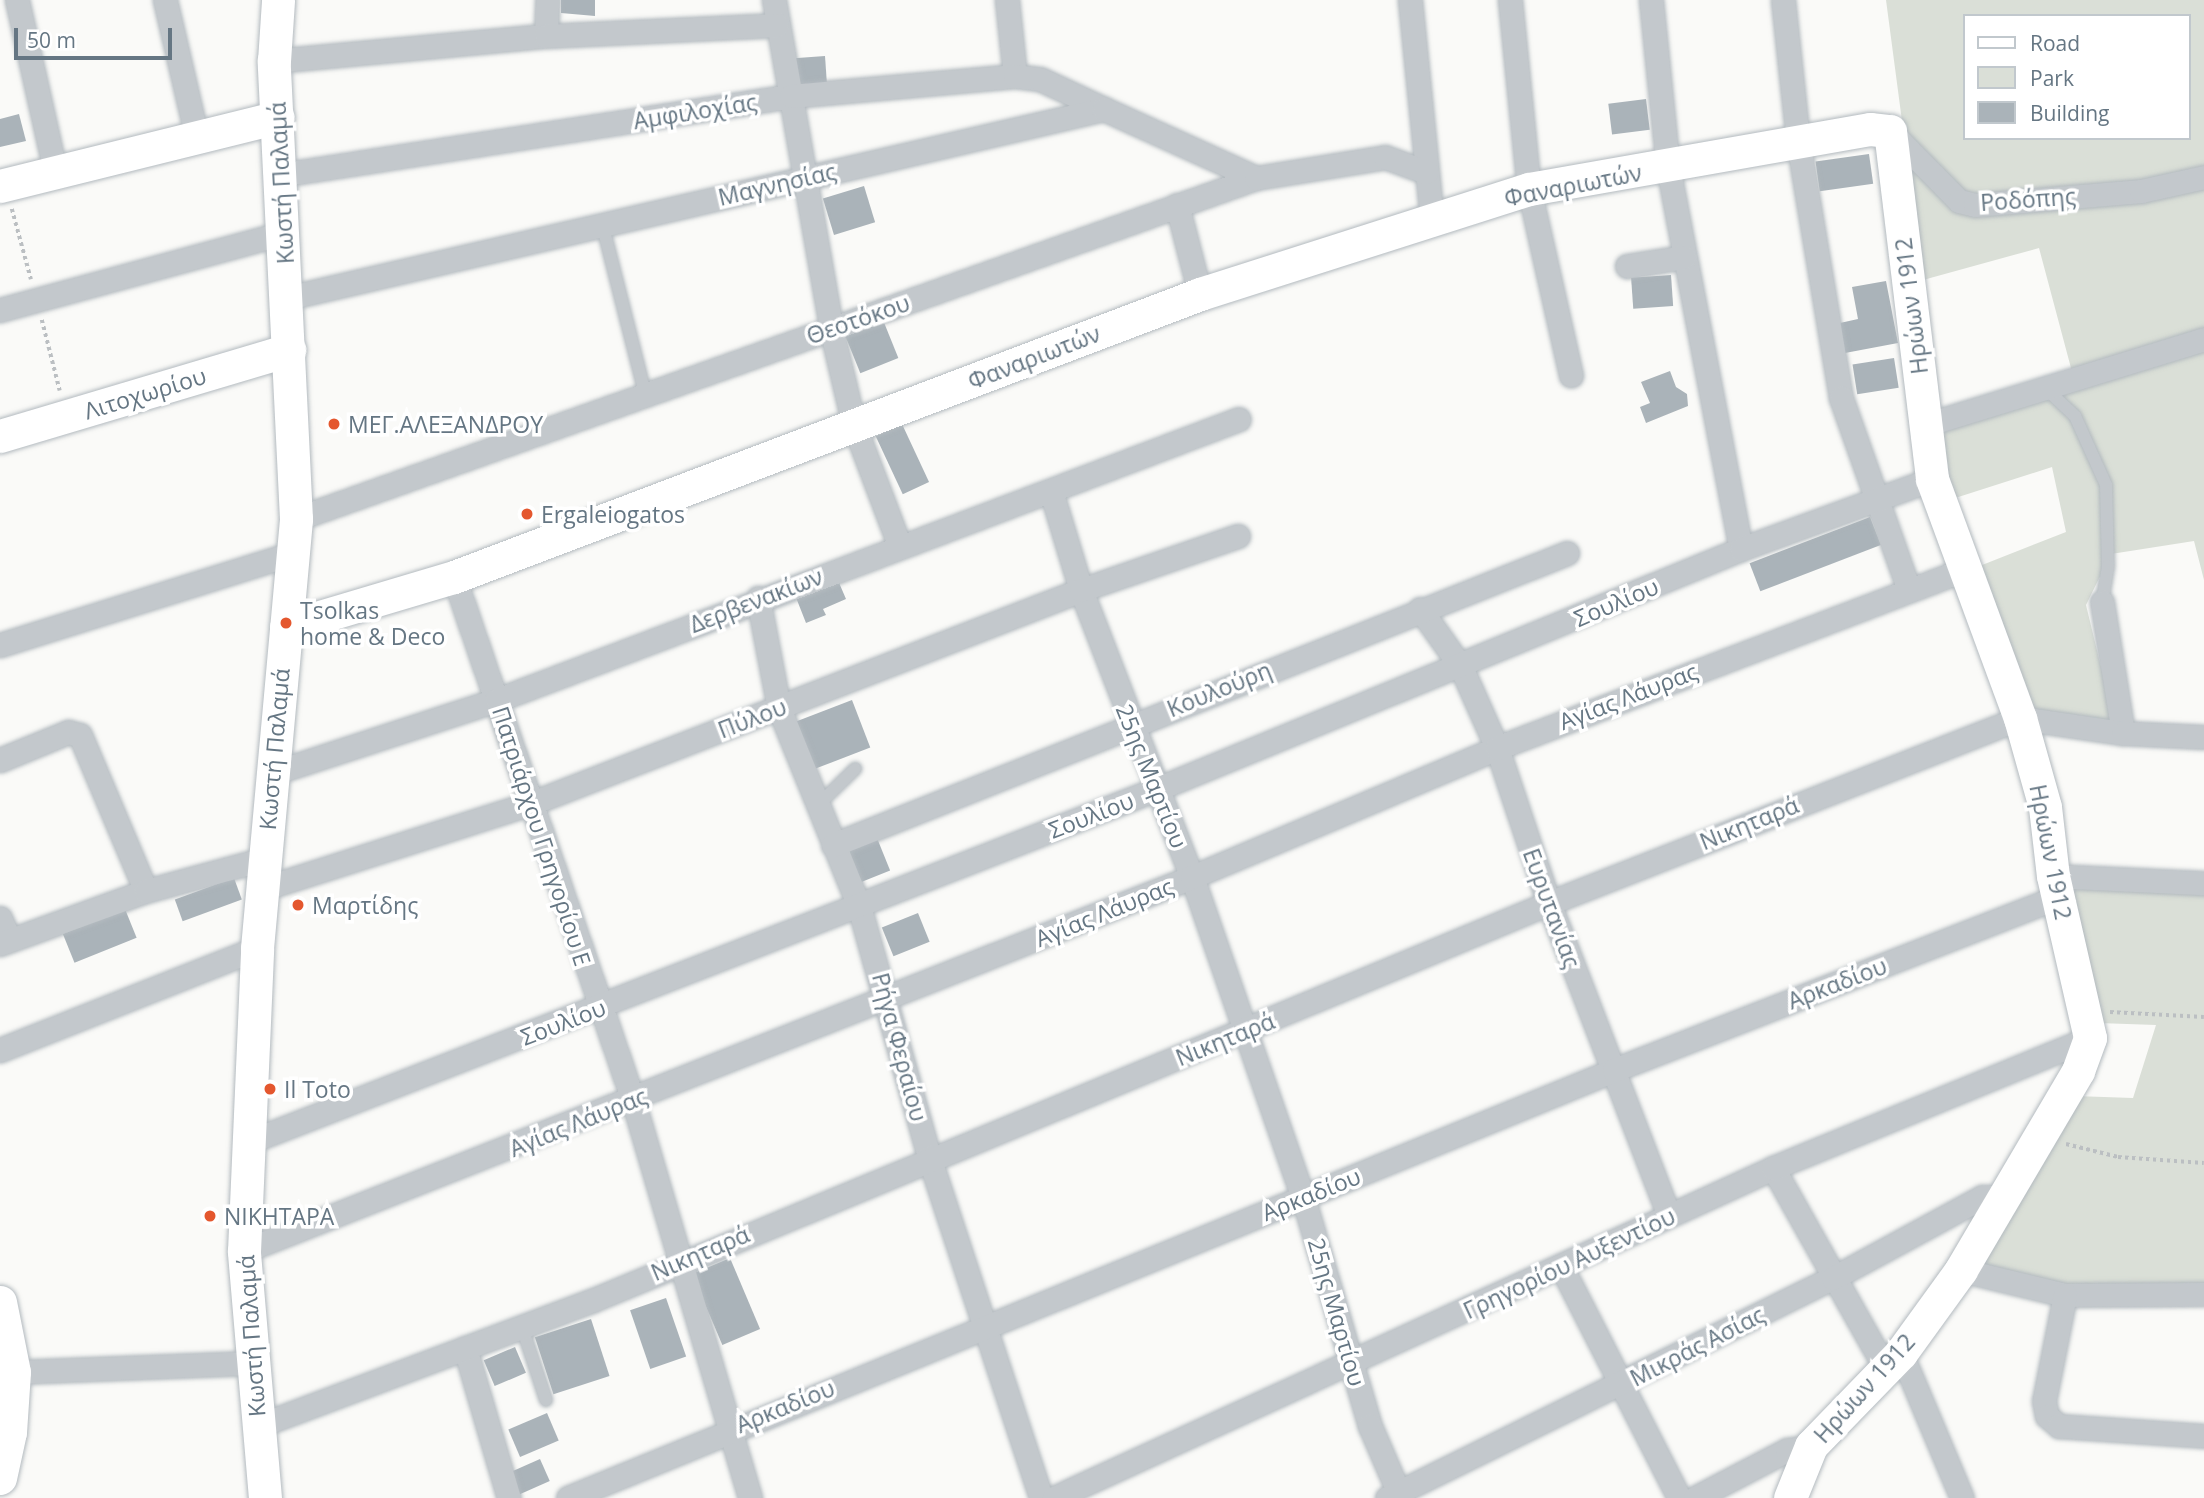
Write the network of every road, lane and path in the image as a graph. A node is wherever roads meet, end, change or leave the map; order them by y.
1 (17, 0) edge
2 (165, 0) edge
3 (278, 0) edge
4 (547, 0) edge
5 (774, 0) edge
6 (1007, 0) edge
7 (1409, 0) edge
8 (1510, 0) edge
9 (1651, 0) edge
10 (1783, 0) edge
11 (777, 26) junction
12 (546, 36) junction
13 (274, 61) junction
14 (1015, 76) junction
15 (791, 96) junction
16 (1104, 109) junction
17 (278, 117) junction
18 (1891, 131) junction
19 (197, 137) junction
20 (1798, 141) junction
21 (1668, 167) junction
22 (1426, 172) junction
23 (56, 174) junction
24 (281, 175) junction
25 (2204, 177) edge
26 (804, 178) junction
27 (1256, 178) junction
28 (0, 186) edge
29 (1529, 189) junction
30 (1177, 205) junction
31 (1432, 222) junction
32 (602, 223) junction
33 (283, 233) junction
34 (1684, 257) junction
35 (1627, 266) dead end
36 (1200, 294) junction
37 (287, 298) junction
38 (0, 310) edge
39 (831, 328) junction
40 (2204, 339) edge
41 (289, 350) junction
42 (1571, 375) dead end
43 (2043, 386) junction
44 (645, 393) junction
45 (1239, 419) dead end
46 (854, 425) junction
47 (1925, 425) junction
48 (0, 436) edge
49 (1932, 479) junction
50 (1051, 491) junction
51 (1878, 497) junction
52 (296, 519) junction
53 (1237, 536) dead end
54 (900, 547) junction
55 (1741, 549) junction
56 (293, 553) junction
57 (1567, 553) dead end
58 (1963, 570) junction
59 (454, 577) junction
60 (1908, 587) junction
61 (1082, 590) junction
62 (758, 598) junction
63 (2102, 602) joint
64 (1420, 609) junction
65 (286, 628) junction
66 (0, 645) edge
67 (1461, 667) junction
68 (497, 700) junction
69 (779, 708) junction
70 (2020, 718) junction
71 (1130, 724) junction
72 (2123, 733) junction
73 (2204, 737) edge
74 (1497, 748) junction
75 (0, 760) edge
76 (855, 769) dead end
77 (270, 774) junction
78 (1157, 789) junction
79 (532, 803) junction
80 (818, 805) junction
81 (833, 845) junction
82 (263, 874) junction
83 (1192, 877) junction
84 (2204, 883) edge
85 (2055, 887) junction
86 (146, 891) junction
87 (1549, 903) junction
88 (859, 906) junction
89 (0, 918) edge
90 (5, 942) edge
91 (257, 948) junction
92 (888, 998) junction
93 (599, 1009) junction
94 (2204, 1017) edge
95 (2086, 1024) junction
96 (1245, 1031) junction
97 (0, 1050) edge
98 (1614, 1070) junction
99 (632, 1101) junction
100 (2040, 1138) junction
101 (246, 1143) junction
102 (929, 1157) junction
103 (2204, 1163) edge
104 (1773, 1168) junction
105 (1303, 1197) junction
106 (2005, 1197) junction
107 (1669, 1215) junction
108 (244, 1251) junction
109 (678, 1262) junction
110 (1561, 1266) junction
111 (1961, 1270) junction
112 (1833, 1278) junction
113 (2204, 1294) edge
114 (2065, 1295) junction
115 (0, 1302) edge
116 (522, 1327) junction
117 (984, 1327) junction
118 (465, 1349) junction
119 (9, 1354) edge
120 (1351, 1361) junction
121 (1893, 1361) junction
122 (252, 1363) junction
123 (1619, 1385) junction
124 (546, 1400) dead end
125 (258, 1426) junction
126 (729, 1429) junction
127 (5, 1432) edge
128 (2204, 1436) edge
129 (1811, 1446) junction
130 (0, 1478) edge
131 (1396, 1496) edge
132 (265, 1498) edge
133 (509, 1498) edge
134 (568, 1498) edge
135 (750, 1498) edge
136 (1041, 1498) edge
137 (1054, 1498) edge
138 (1679, 1498) edge
139 (1695, 1498) edge
140 (1790, 1498) edge
141 (1962, 1498) edge

1 - 23 street
2 - 19 street
3 - 13 street, Κωστή Παλαμά
4 - 12 street
5 - 11 street
6 - 14 street
7 - 22 street
8 - 29 street
9 - 21 street
10 - 20 street
11 - 12 street
11 - 15 street
12 - 13 street
13 - 17 street, Κωστή Παλαμά
14 - 15 street, Αμφιλοχίας
14 - 16 street, Αμφιλοχίας
15 - 24 street, Αμφιλοχίας
15 - 26 street
16 - 26 street, Μαγνησίας
16 - 27 street
17 - 19 street
17 - 24 street, Κωστή Παλαμά
18 - 20 street
18 - 25 street, Ροδόπης
18 - 47 street, Ηρώων 1912
19 - 23 street
20 - 21 street, Φαναριωτών
20 - 51 street
21 - 29 street, Φαναριωτών
21 - 34 street
22 - 27 street, Θεοτόκου
22 - 31 street
23 - 28 street
24 - 33 street, Κωστή Παλαμά
26 - 32 street, Μαγνησίας
26 - 39 street
27 - 30 street, Θεοτόκου
29 - 31 street, Φαναριωτών
29 - 42 street
30 - 36 street
30 - 39 street, Θεοτόκου
31 - 36 street, Φαναριωτών
32 - 37 street, Μαγνησίας
32 - 44 lane
33 - 37 street, Κωστή Παλαμά
33 - 38 street
34 - 35 street
34 - 55 street
36 - 46 street, Φαναριωτών
37 - 41 street, Κωστή Παλαμά
39 - 44 street, Θεοτόκου
39 - 46 street
40 - 43 street
41 - 48 street, Λιτοχωρίου
41 - 52 street, Κωστή Παλαμά
43 - 47 street
43 - 63 lane
44 - 52 street, Θεοτόκου
45 - 50 street, Δερβενακίων
46 - 54 street
46 - 59 street, Φαναριωτών
47 - 49 street, Ηρώων 1912
49 - 51 street, Σουλίου
49 - 58 street, Ηρώων 1912
50 - 54 street, Δερβενακίων
50 - 61 street, 25ης Μαρτίου
51 - 55 street, Σουλίου
51 - 60 street
52 - 56 street, Κωστή Παλαμά
53 - 61 street, Πύλου
54 - 62 street, Δερβενακίων
55 - 67 street, Σουλίου
56 - 65 street, Κωστή Παλαμά
56 - 66 street
57 - 64 street, Κουλούρη
58 - 60 street, Αγίας Λάυρας
58 - 70 street, Ηρώων 1912
59 - 65 street, Φαναριωτών
59 - 68 street, Πατριάρχου Γρηγορίου Ε
60 - 74 street, Αγίας Λάυρας
61 - 69 street, Πύλου
61 - 71 street, 25ης Μαρτίου
62 - 68 street, Δερβενακίων
62 - 69 street, Ρήγα Φεραίου
63 - 72 street
64 - 67 street, Ευρυτανίας
64 - 71 street, Κουλούρη
65 - 77 street, Κωστή Παλαμά
67 - 74 street, Ευρυτανίας
67 - 78 street, Σουλίου
68 - 77 street, Δερβενακίων
68 - 79 street, Πατριάρχου Γρηγορίου Ε
69 - 79 street, Πύλου
69 - 80 street, Ρήγα Φεραίου
70 - 72 street, Νικηταρά
70 - 85 street, Ηρώων 1912
70 - 87 street, Νικηταρά
71 - 78 street, 25ης Μαρτίου
71 - 81 street, Κουλούρη
72 - 73 street, Νικηταρά
74 - 83 street, Αγίας Λάυρας
74 - 87 street, Ευρυτανίας
75 - 86 street
76 - 80 lane
77 - 82 street, Κωστή Παλαμά
78 - 83 street, 25ης Μαρτίου
78 - 88 street, Σουλίου
79 - 82 street, Πύλου
79 - 93 street, Πατριάρχου Γρηγορίου Ε
80 - 81 street, Ρήγα Φεραίου
81 - 88 street, Ρήγα Φεραίου
82 - 86 street, Πύλου
82 - 91 street, Κωστή Παλαμά
83 - 92 street, Αγίας Λάυρας
83 - 96 street, 25ης Μαρτίου
84 - 85 street
85 - 95 street, Ηρώων 1912
85 - 98 street, Αρκαδίου
86 - 90 street, Πύλου
87 - 96 street, Νικηταρά
87 - 98 street, Ευρυτανίας
88 - 92 street, Ρήγα Φεραίου
88 - 93 street, Σουλίου
89 - 90 street
91 - 97 street
91 - 101 street, Κωστή Παλαμά
92 - 99 street, Αγίας Λάυρας
92 - 102 street, Ρήγα Φεραίου
93 - 99 street, Πατριάρχου Γρηγορίου Ε
93 - 101 street, Σουλίου
94 - 95 path
95 - 100 street, Ηρώων 1912
95 - 104 street, Γρηγορίου Αυξεντίου
96 - 102 street, Νικηταρά
96 - 105 street, 25ης Μαρτίου
98 - 105 street, Αρκαδίου
98 - 107 street, Ευρυτανίας
99 - 108 street, Αγίας Λάυρας
99 - 109 street, Πατριάρχου Γρηγορίου Ε
100 - 103 path
100 - 106 street, Ηρώων 1912
101 - 108 street, Κωστή Παλαμά
102 - 109 street, Νικηταρά
102 - 117 street, Ρήγα Φεραίου
104 - 107 street, Γρηγορίου Αυξεντίου
104 - 112 street
105 - 117 street, Αρκαδίου
105 - 120 street, 25ης Μαρτίου
106 - 111 street, Ηρώων 1912
106 - 112 street, Μικράς Ασίας
107 - 110 street, Γρηγορίου Αυξεντίου
108 - 122 street, Κωστή Παλαμά
109 - 116 street, Νικηταρά
109 - 126 street, Πατριάρχου Γρηγορίου Ε
110 - 120 street, Γρηγορίου Αυξεντίου
110 - 123 street
111 - 114 street
111 - 121 street, Ηρώων 1912
112 - 121 street
112 - 123 street, Μικράς Ασίας
113 - 114 street
114 - 128 street
115 - 119 street
116 - 118 street, Νικηταρά
116 - 124 lane
117 - 126 street, Αρκαδίου
117 - 136 street, Ρήγα Φεραίου
118 - 125 street, Νικηταρά
118 - 133 street
119 - 122 street
119 - 127 street
120 - 131 street, 25ης Μαρτίου
120 - 137 street, Γρηγορίου Αυξεντίου
121 - 129 street, Ηρώων 1912
121 - 141 street
122 - 125 street, Κωστή Παλαμά
123 - 131 street, Μικράς Ασίας
123 - 138 street
125 - 132 street, Κωστή Παλαμά
126 - 134 street, Αρκαδίου
126 - 135 street, Πατριάρχου Γρηγορίου Ε
127 - 130 street
129 - 139 street
129 - 140 street, Ηρώων 1912

